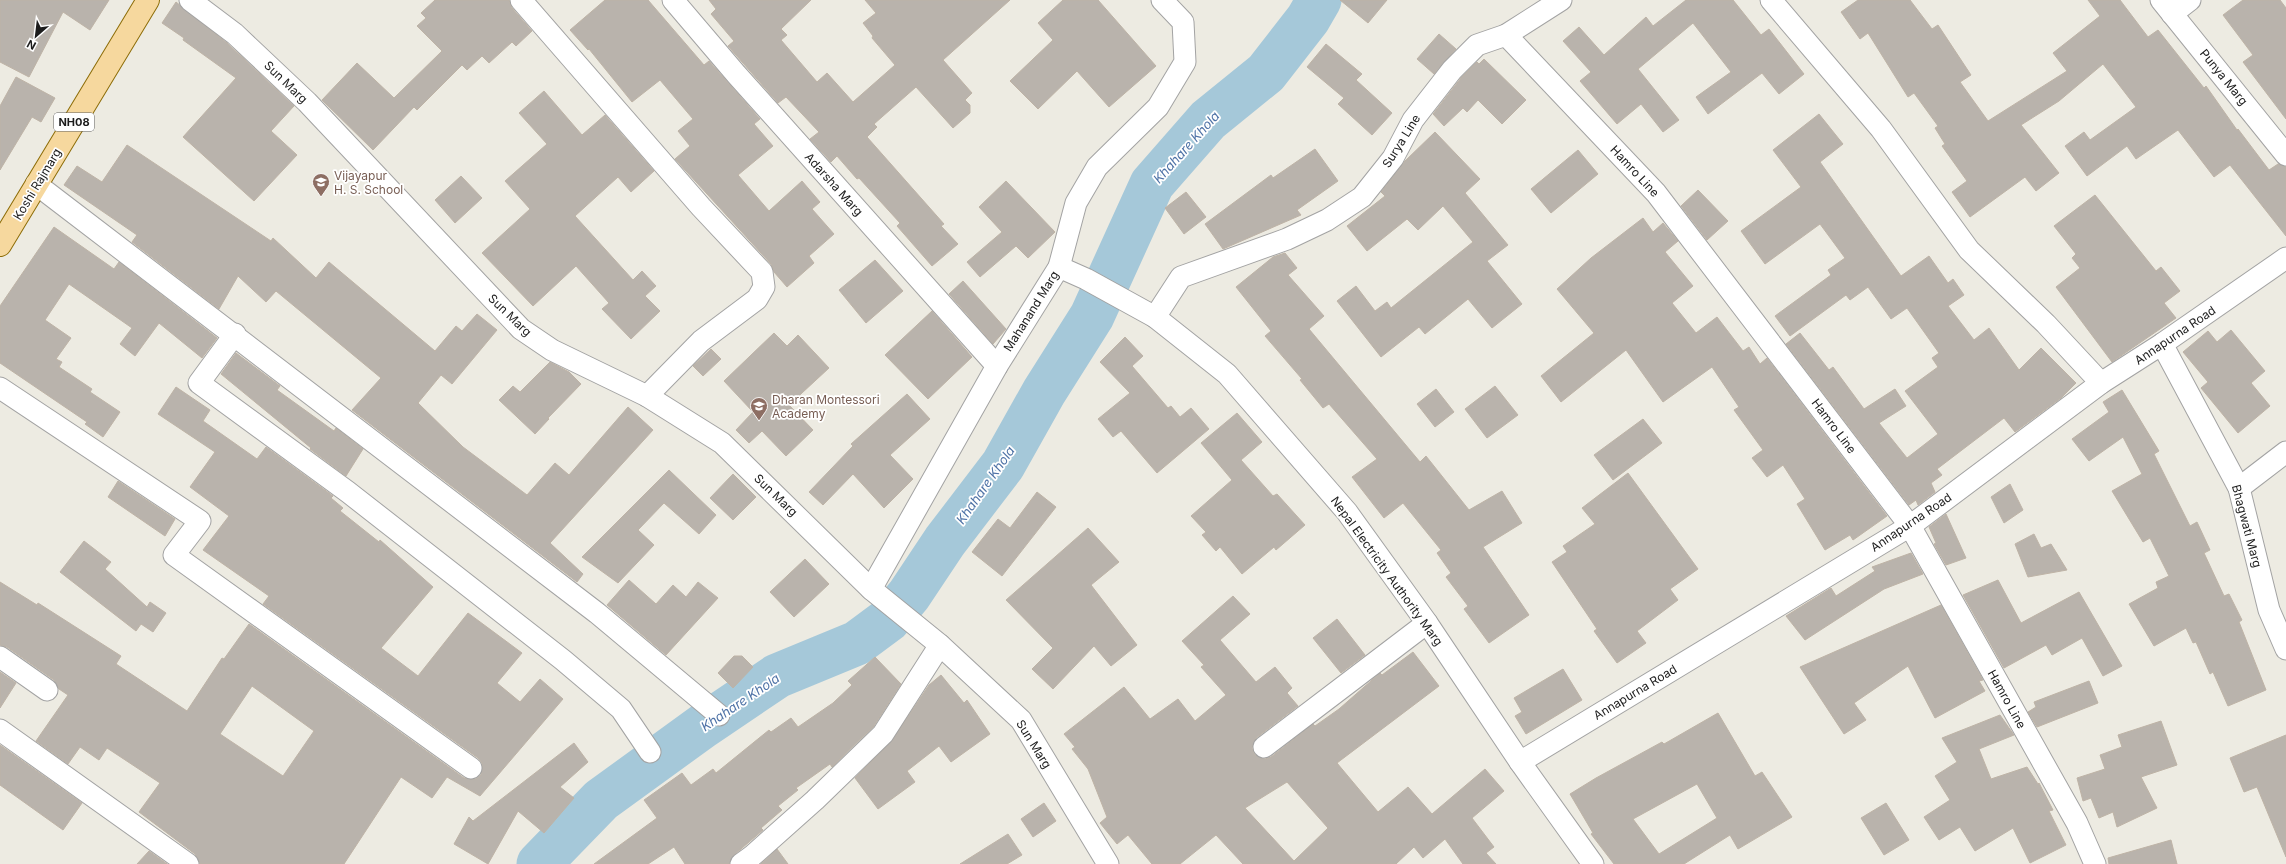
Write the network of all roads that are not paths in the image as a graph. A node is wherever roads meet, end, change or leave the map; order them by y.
1 (148, 0) edge
2 (190, 0) edge
3 (521, 0) edge
4 (673, 0) edge
5 (1162, 0) edge
6 (1560, 0) edge
7 (1771, 0) edge
8 (2190, 0) edge
9 (2166, 7) edge
10 (1506, 35) junction
11 (2286, 155) edge
12 (36, 184) junction
13 (0, 245) edge
14 (2286, 258) edge
15 (1059, 267) junction
16 (1155, 317) junction
17 (235, 334) junction
18 (2162, 344) junction
19 (996, 366) junction
20 (2102, 383) junction
21 (0, 388) edge
22 (647, 396) junction
23 (2286, 452) edge
24 (2239, 488) junction
25 (1910, 526) junction
26 (878, 593) junction
27 (1427, 623) junction
28 (940, 645) junction
29 (2286, 649) edge
30 (0, 658) edge
31 (47, 690) dead end
32 (718, 715) dead end
33 (0, 730) edge
34 (1264, 747) dead end
35 (650, 752) dead end
36 (1520, 762) junction
37 (471, 768) dead end
38 (188, 864) edge
39 (740, 864) edge
40 (1108, 864) edge
41 (1593, 864) edge
42 (2095, 864) edge

1 - 12 main road, Koshi Rajmarg / NH08
2 - 22 street, Sun Marg
3 - 22 street
4 - 19 street, Adarsha Marg
5 - 15 street, Mahanand Marg
6 - 10 street, Surya Line
7 - 20 street
8 - 9 street
9 - 11 street, Punya Marg
10 - 16 street, Surya Line
10 - 25 street, Hamro Line
12 - 13 main road, Koshi Rajmarg / NH08
12 - 17 street
14 - 18 street, Annapurna Road
15 - 16 street, Nepal Electricity Authority Marg
15 - 19 street, Mahanand Marg
16 - 27 street, Nepal Electricity Authority Marg
17 - 32 street
17 - 35 street
18 - 20 street, Annapurna Road
18 - 24 street, Bhagwati Marg
19 - 26 street, Mahanand Marg
20 - 25 street, Annapurna Road
21 - 37 street
22 - 26 street, Sun Marg
23 - 24 street
24 - 29 street, Bhagwati Marg
25 - 36 street, Annapurna Road
25 - 42 street, Hamro Line
26 - 28 street, Sun Marg
27 - 34 street
27 - 36 street, Nepal Electricity Authority Marg
28 - 39 street
28 - 40 street, Sun Marg
30 - 31 street
33 - 38 street
36 - 41 street, Nepal Electricity Authority Marg

